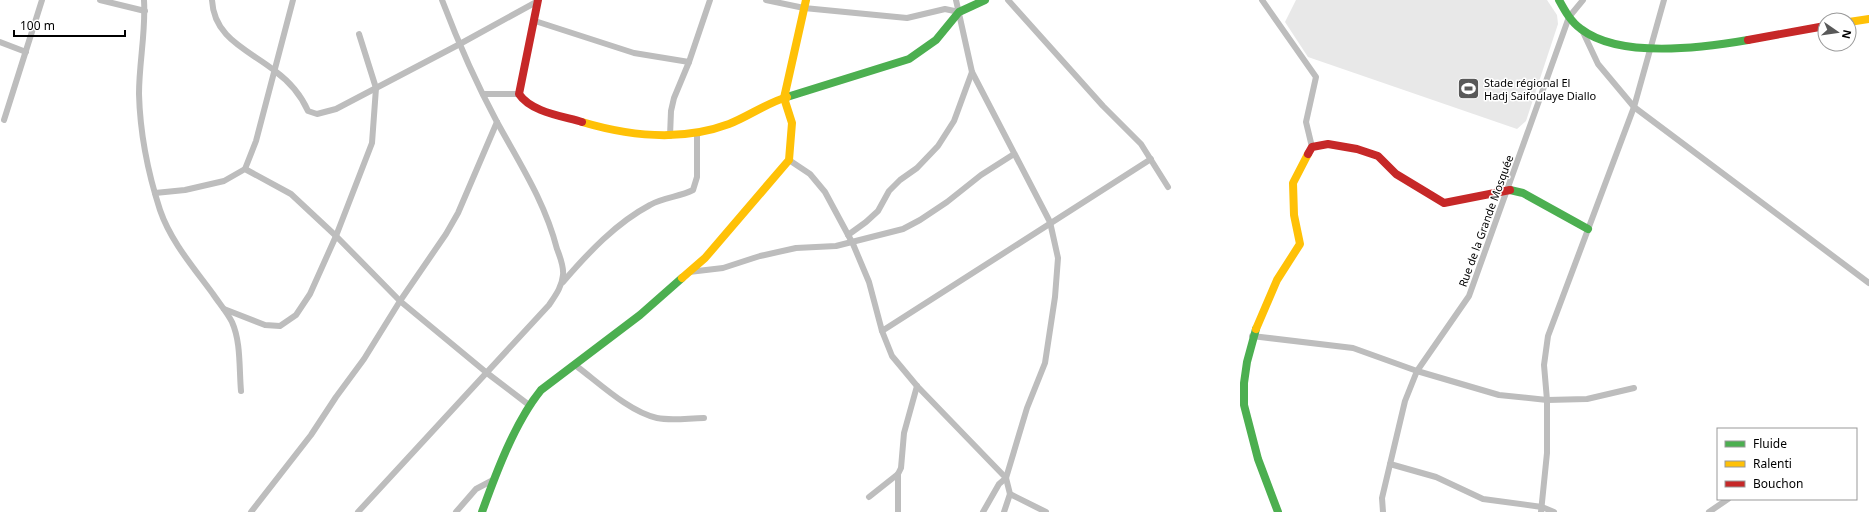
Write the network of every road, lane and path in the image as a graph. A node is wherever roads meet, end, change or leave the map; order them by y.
1 (42, 0) edge
2 (100, 0) edge
3 (144, 0) edge
4 (212, 0) edge
5 (293, 0) edge
6 (442, 0) edge
7 (538, 0) edge
8 (710, 0) edge
9 (766, 0) edge
10 (956, 0) edge
11 (984, 0) edge
12 (1008, 0) edge
13 (1262, 0) edge
14 (1559, 0) edge
15 (1583, 0) edge
16 (1664, 0) edge
17 (806, 4) edge
18 (145, 11) junction
19 (958, 12) junction
20 (1569, 17) junction
21 (1869, 19) edge
22 (535, 21) junction
23 (1857, 21) edge
24 (1817, 27) edge
25 (1582, 30) junction
26 (359, 34) dead end
27 (0, 42) edge
28 (458, 45) junction
29 (1650, 49) junction
30 (26, 52) junction
31 (689, 62) junction
32 (276, 71) junction
33 (972, 72) junction
34 (376, 88) junction
35 (483, 94) junction
36 (519, 94) junction
37 (784, 98) junction
38 (1634, 107) junction
39 (4, 120) dead end
40 (497, 122) junction
41 (697, 134) junction
42 (670, 136) junction
43 (1312, 147) junction
44 (1014, 154) junction
45 (789, 160) junction
46 (1151, 160) junction
47 (245, 169) junction
48 (1168, 187) dead end
49 (1508, 189) junction
50 (155, 193) junction
51 (1050, 222) junction
52 (1588, 229) junction
53 (848, 235) junction
54 (336, 236) junction
55 (851, 242) junction
56 (689, 272) junction
57 (562, 283) junction
58 (1869, 283) edge
59 (400, 301) junction
60 (224, 309) junction
61 (882, 331) junction
62 (1252, 336) junction
63 (575, 365) junction
64 (1417, 371) junction
65 (486, 373) junction
66 (917, 386) junction
67 (1634, 388) dead end
68 (241, 391) dead end
69 (1547, 400) junction
70 (529, 405) junction
71 (704, 418) dead end
72 (1390, 464) junction
73 (898, 474) junction
74 (1006, 478) junction
75 (493, 480) junction
76 (1010, 494) junction
77 (870, 497) dead end
78 (1727, 500) edge
79 (1541, 510) edge
80 (251, 512) edge
81 (358, 512) edge
82 (456, 512) edge
83 (482, 512) edge
84 (898, 512) edge
85 (983, 512) edge
86 (1004, 512) edge
87 (1046, 512) edge
88 (1278, 512) edge
89 (1383, 512) edge
90 (1554, 512) edge
91 (1709, 512) edge

1 - 30 street
2 - 18 street
3 - 18 street
4 - 32 street
5 - 32 street
6 - 28 street
7 - 22 street
7 - 28 street
8 - 31 street
9 - 17 street
10 - 19 street
11 - 19 street
12 - 46 street
13 - 43 street
14 - 20 street
15 - 20 street, Rue de la Grande Mosquée
16 - 29 street
17 - 19 street
17 - 37 street
18 - 50 street
19 - 33 street
19 - 37 street
20 - 25 street
20 - 49 street, Rue de la Grande Mosquée
21 - 23 street
22 - 31 street
22 - 36 street
24 - 29 street
25 - 29 street
25 - 38 street
26 - 34 street
27 - 30 street
28 - 34 street
28 - 35 street
29 - 38 street
30 - 39 street
31 - 42 street
32 - 34 street
32 - 47 street
33 - 44 street
33 - 53 street
34 - 54 street
35 - 36 street
35 - 40 street
36 - 42 street
37 - 41 street
37 - 45 street
38 - 52 street
38 - 58 street
40 - 57 street
40 - 59 street
41 - 42 street
41 - 57 street
43 - 49 street
43 - 62 street
44 - 51 street
44 - 55 street
45 - 53 street
45 - 56 street
46 - 48 street
46 - 51 street
47 - 50 street
47 - 54 street
49 - 52 street
49 - 64 street, Rue de la Grande Mosquée
50 - 60 street
51 - 61 street
51 - 74 street
52 - 69 street
53 - 55 street
54 - 59 street
54 - 60 street
55 - 56 street
55 - 61 street
56 - 63 street
57 - 65 street
59 - 65 street
59 - 80 street
60 - 68 street
61 - 66 street
62 - 64 street
62 - 88 street
63 - 70 street
63 - 71 street
64 - 69 street
64 - 72 street, Rue de la Grande Mosquée
65 - 70 street
65 - 81 street
66 - 73 street
66 - 74 street
67 - 69 street
69 - 79 street
70 - 75 street
72 - 79 street
72 - 89 street, Rue de la Grande Mosquée
73 - 77 street
73 - 84 street
74 - 76 street
74 - 85 street
75 - 82 street
75 - 83 street
76 - 86 street
76 - 87 street
78 - 91 street
79 - 90 street

